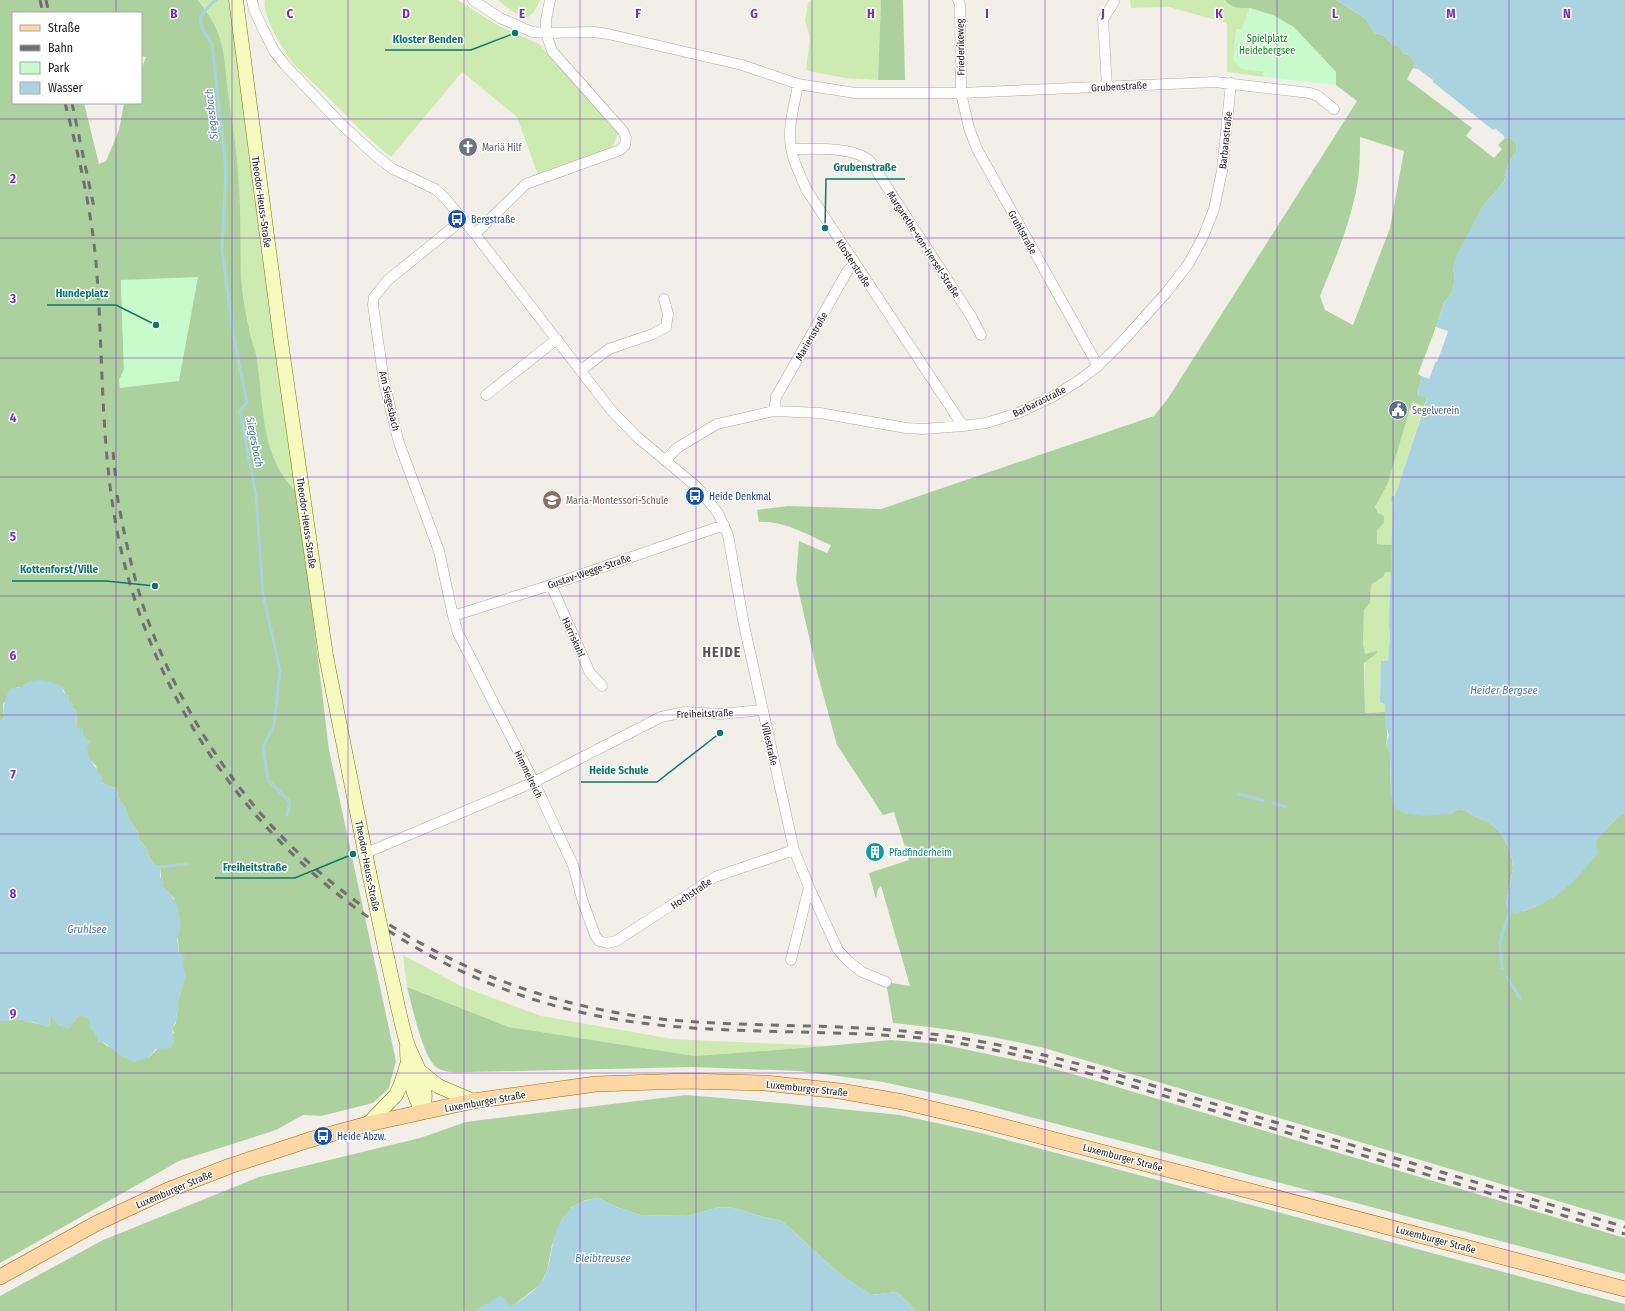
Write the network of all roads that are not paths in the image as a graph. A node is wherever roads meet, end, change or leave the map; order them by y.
1 (236, 0) edge
2 (252, 0) edge
3 (473, 0) edge
4 (550, 0) edge
5 (958, 0) edge
6 (1114, 2) dead end
7 (546, 33) junction
8 (1231, 83) junction
9 (798, 84) junction
10 (1107, 87) junction
11 (961, 94) junction
12 (1334, 109) dead end
13 (791, 149) junction
14 (462, 220) junction
15 (475, 234) junction
16 (855, 265) junction
17 (664, 299) dead end
18 (980, 335) dead end
19 (557, 339) junction
20 (1098, 366) junction
21 (581, 370) junction
22 (486, 395) dead end
23 (774, 411) junction
24 (963, 426) junction
25 (666, 460) junction
26 (724, 524) junction
27 (551, 585) junction
28 (453, 616) junction
29 (602, 686) dead end
30 (762, 710) junction
31 (534, 782) junction
32 (794, 850) junction
33 (366, 853) junction
34 (809, 887) junction
35 (595, 936) joint
36 (791, 960) dead end
37 (886, 982) dead end
38 (407, 1041) junction
39 (407, 1065) junction
40 (421, 1072) junction
41 (473, 1101) junction
42 (424, 1112) junction
43 (368, 1124) junction
44 (0, 1277) edge
45 (1625, 1288) edge

1 - 33 main road, Theodor-Heuss-Straße
2 - 14 street
3 - 7 street, Grubenstraße
4 - 7 street
5 - 11 street, Friederikeweg
6 - 10 street
7 - 9 street, Grubenstraße
7 - 15 street
8 - 10 street, Grubenstraße
8 - 12 street, Grubenstraße
8 - 20 street, Barbarastraße
9 - 11 street, Grubenstraße
9 - 13 street, Klosterstraße
10 - 11 street, Grubenstraße
11 - 20 street, Gruhlstraße
13 - 16 street, Klosterstraße
13 - 18 street, Margarethe-von-Hersel-Straße
14 - 15 street
14 - 28 street, Am Siegesbach
15 - 19 street
16 - 23 street, Marienstraße
16 - 24 street, Klosterstraße
17 - 21 street
19 - 21 street
19 - 22 street
20 - 24 street, Barbarastraße
21 - 25 street
23 - 24 street, Barbarastraße
23 - 25 street, Barbarastraße
25 - 26 street
26 - 27 street, Gustav-Wegge-Straße
26 - 30 street, Villestraße
27 - 28 street, Gustav-Wegge-Straße
27 - 29 street, Härriskuhl
28 - 31 street, Himmelreich
30 - 31 street, Freiheitstraße
30 - 32 street, Villestraße
31 - 33 street, Freiheitstraße
31 - 35 street, Himmelreich
32 - 34 street, Villestraße
32 - 35 street, Hochstraße
33 - 38 main road, Theodor-Heuss-Straße, bridge
34 - 36 street
34 - 37 street, Villestraße
38 - 39 main road, Theodor-Heuss-Straße
38 - 40 main road, Theodor-Heuss-Straße
39 - 42 main road, Theodor-Heuss-Straße
39 - 43 main road
40 - 41 main road
40 - 42 main road, Theodor-Heuss-Straße
41 - 42 main road, Luxemburger Straße
41 - 45 main road, Luxemburger Straße
42 - 43 main road, Luxemburger Straße
43 - 44 main road, Luxemburger Straße

